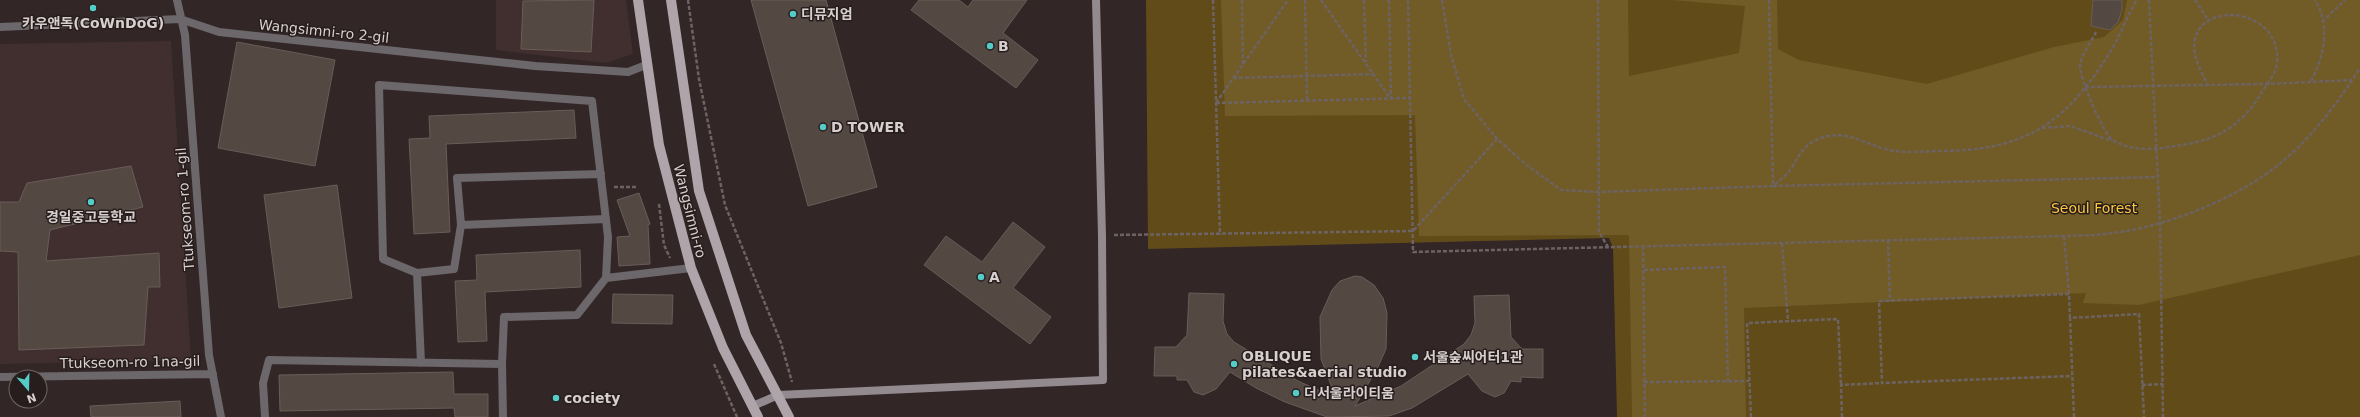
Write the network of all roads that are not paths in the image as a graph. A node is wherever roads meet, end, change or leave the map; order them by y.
1 (177, 0) edge
2 (638, 0) edge
3 (671, 0) edge
4 (1096, 0) edge
5 (180, 19) junction
6 (0, 27) edge
7 (646, 65) junction
8 (600, 174) junction
9 (606, 218) junction
10 (461, 225) junction
11 (691, 268) junction
12 (417, 273) junction
13 (606, 278) junction
14 (421, 363) junction
15 (502, 364) junction
16 (213, 374) junction
17 (0, 377) edge
18 (778, 395) junction
19 (753, 406) junction
20 (221, 417) edge
21 (265, 417) edge
22 (503, 417) edge
23 (758, 417) edge
24 (789, 417) edge

1 - 5 street, Ttukseom-ro 1-gil
2 - 7 main road, Wangsimni-ro
3 - 18 main road, Wangsimni-ro
4 - 18 street
5 - 6 street, Wangsimni-ro 2-gil
5 - 7 street, Wangsimni-ro 2-gil
5 - 16 street, Ttukseom-ro 1-gil
7 - 11 main road, Wangsimni-ro
8 - 9 street
8 - 10 street
8 - 12 street
9 - 10 street
9 - 13 street
10 - 12 street
11 - 13 street
11 - 19 main road, Wangsimni-ro
12 - 14 street
13 - 15 street
14 - 15 street
14 - 21 street
15 - 22 street
16 - 17 street, Ttukseom-ro 1na-gil
16 - 20 street, Ttukseom-ro 1-gil
18 - 19 street
18 - 24 main road, Wangsimni-ro
19 - 23 main road, Wangsimni-ro

